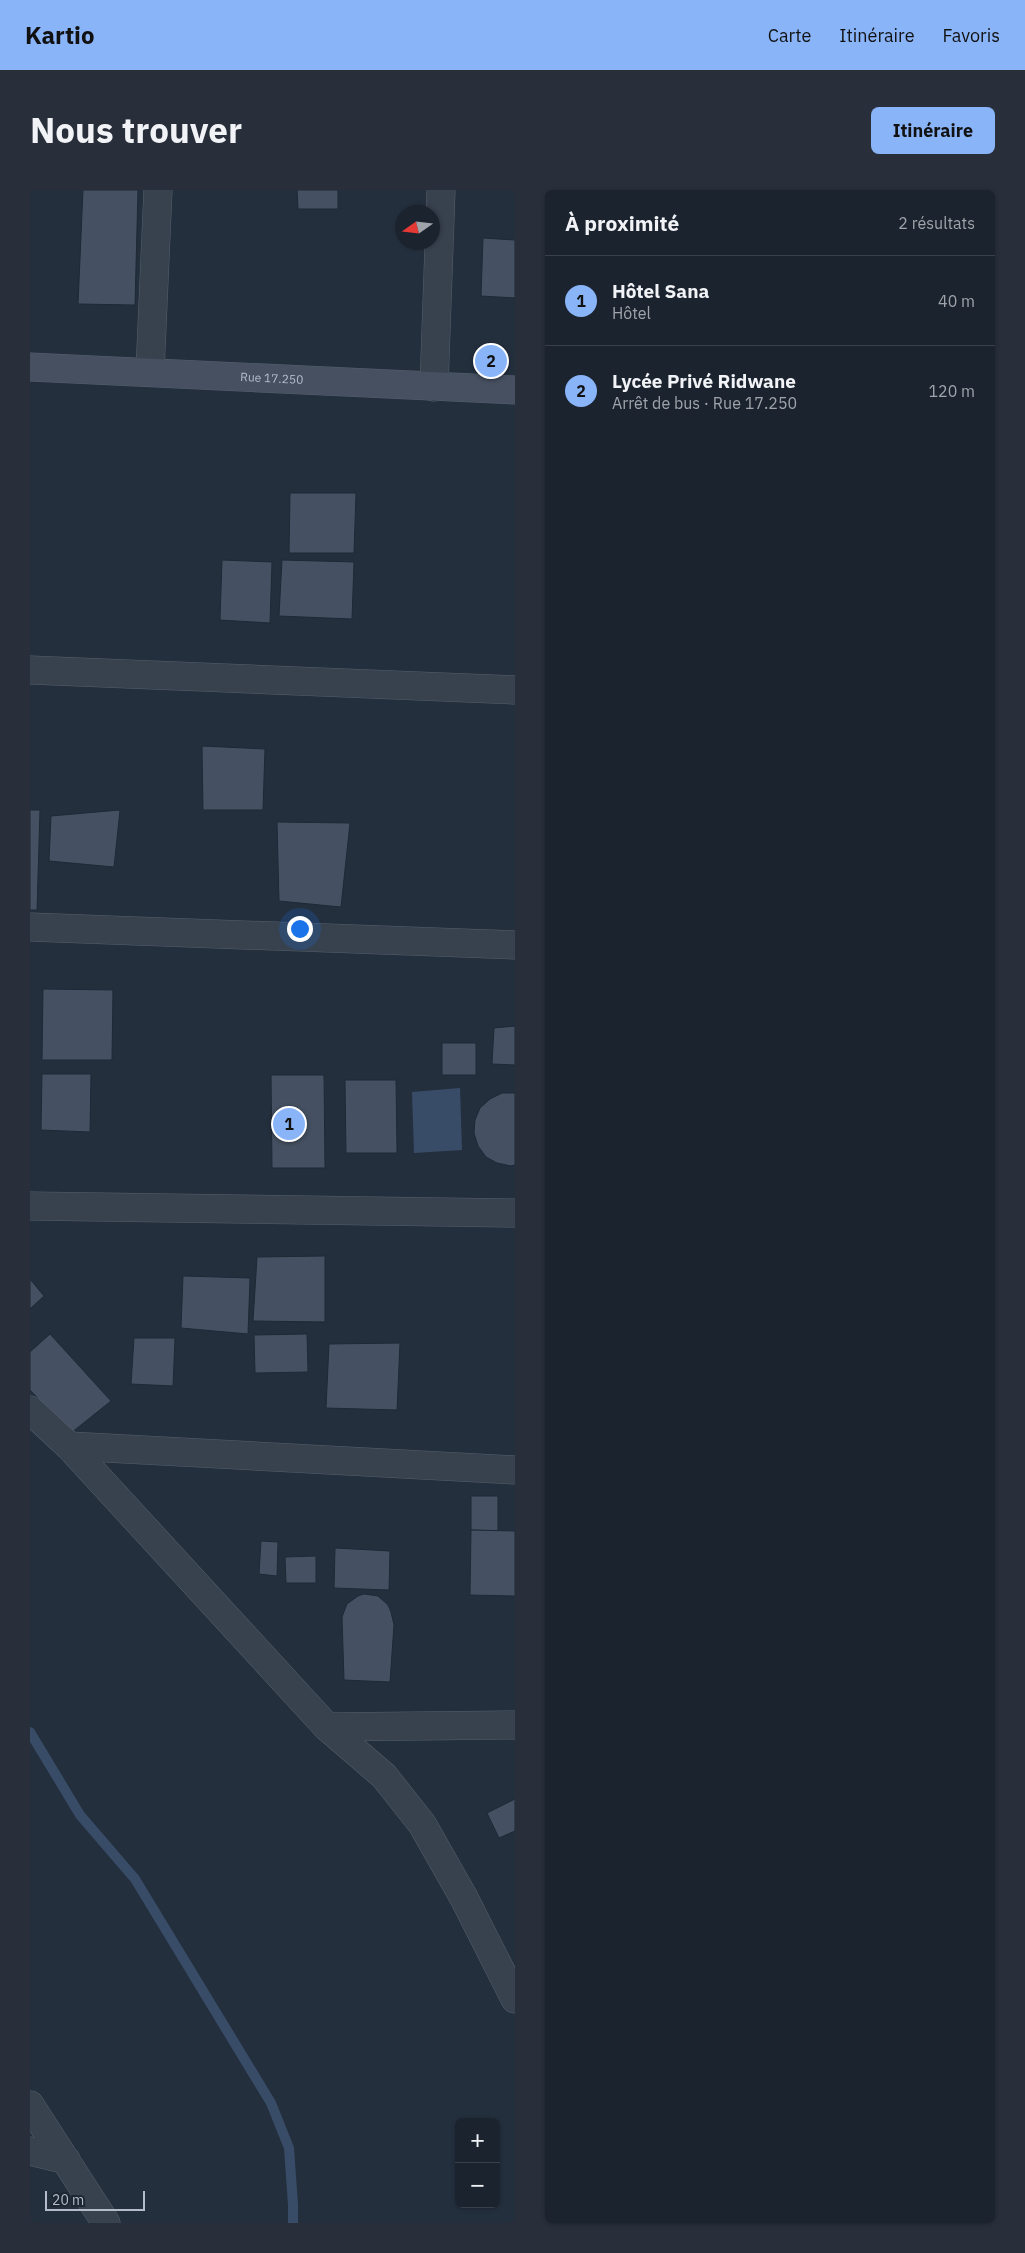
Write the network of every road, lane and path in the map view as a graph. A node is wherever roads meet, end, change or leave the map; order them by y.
1 (158, 190) edge
2 (441, 190) edge
3 (30, 367) edge
4 (150, 372) junction
5 (434, 387) junction
6 (515, 390) edge
7 (30, 670) edge
8 (515, 690) edge
9 (30, 928) edge
10 (515, 945) edge
11 (30, 1206) edge
12 (515, 1213) edge
13 (30, 1410) edge
14 (69, 1446) junction
15 (515, 1470) edge
16 (515, 1725) edge
17 (327, 1727) junction
18 (515, 1999) edge
19 (30, 2105) edge
20 (30, 2151) edge
21 (66, 2160) junction
22 (106, 2223) edge

1 - 4 street
2 - 5 street
3 - 4 street, Rue 17.250
4 - 5 street, Rue 17.250
5 - 6 street, Rue 17.250
7 - 8 street
9 - 10 street
11 - 12 street
13 - 14 street
14 - 15 street
14 - 17 street
16 - 17 street
17 - 18 street
19 - 21 street
20 - 21 street
21 - 22 street

